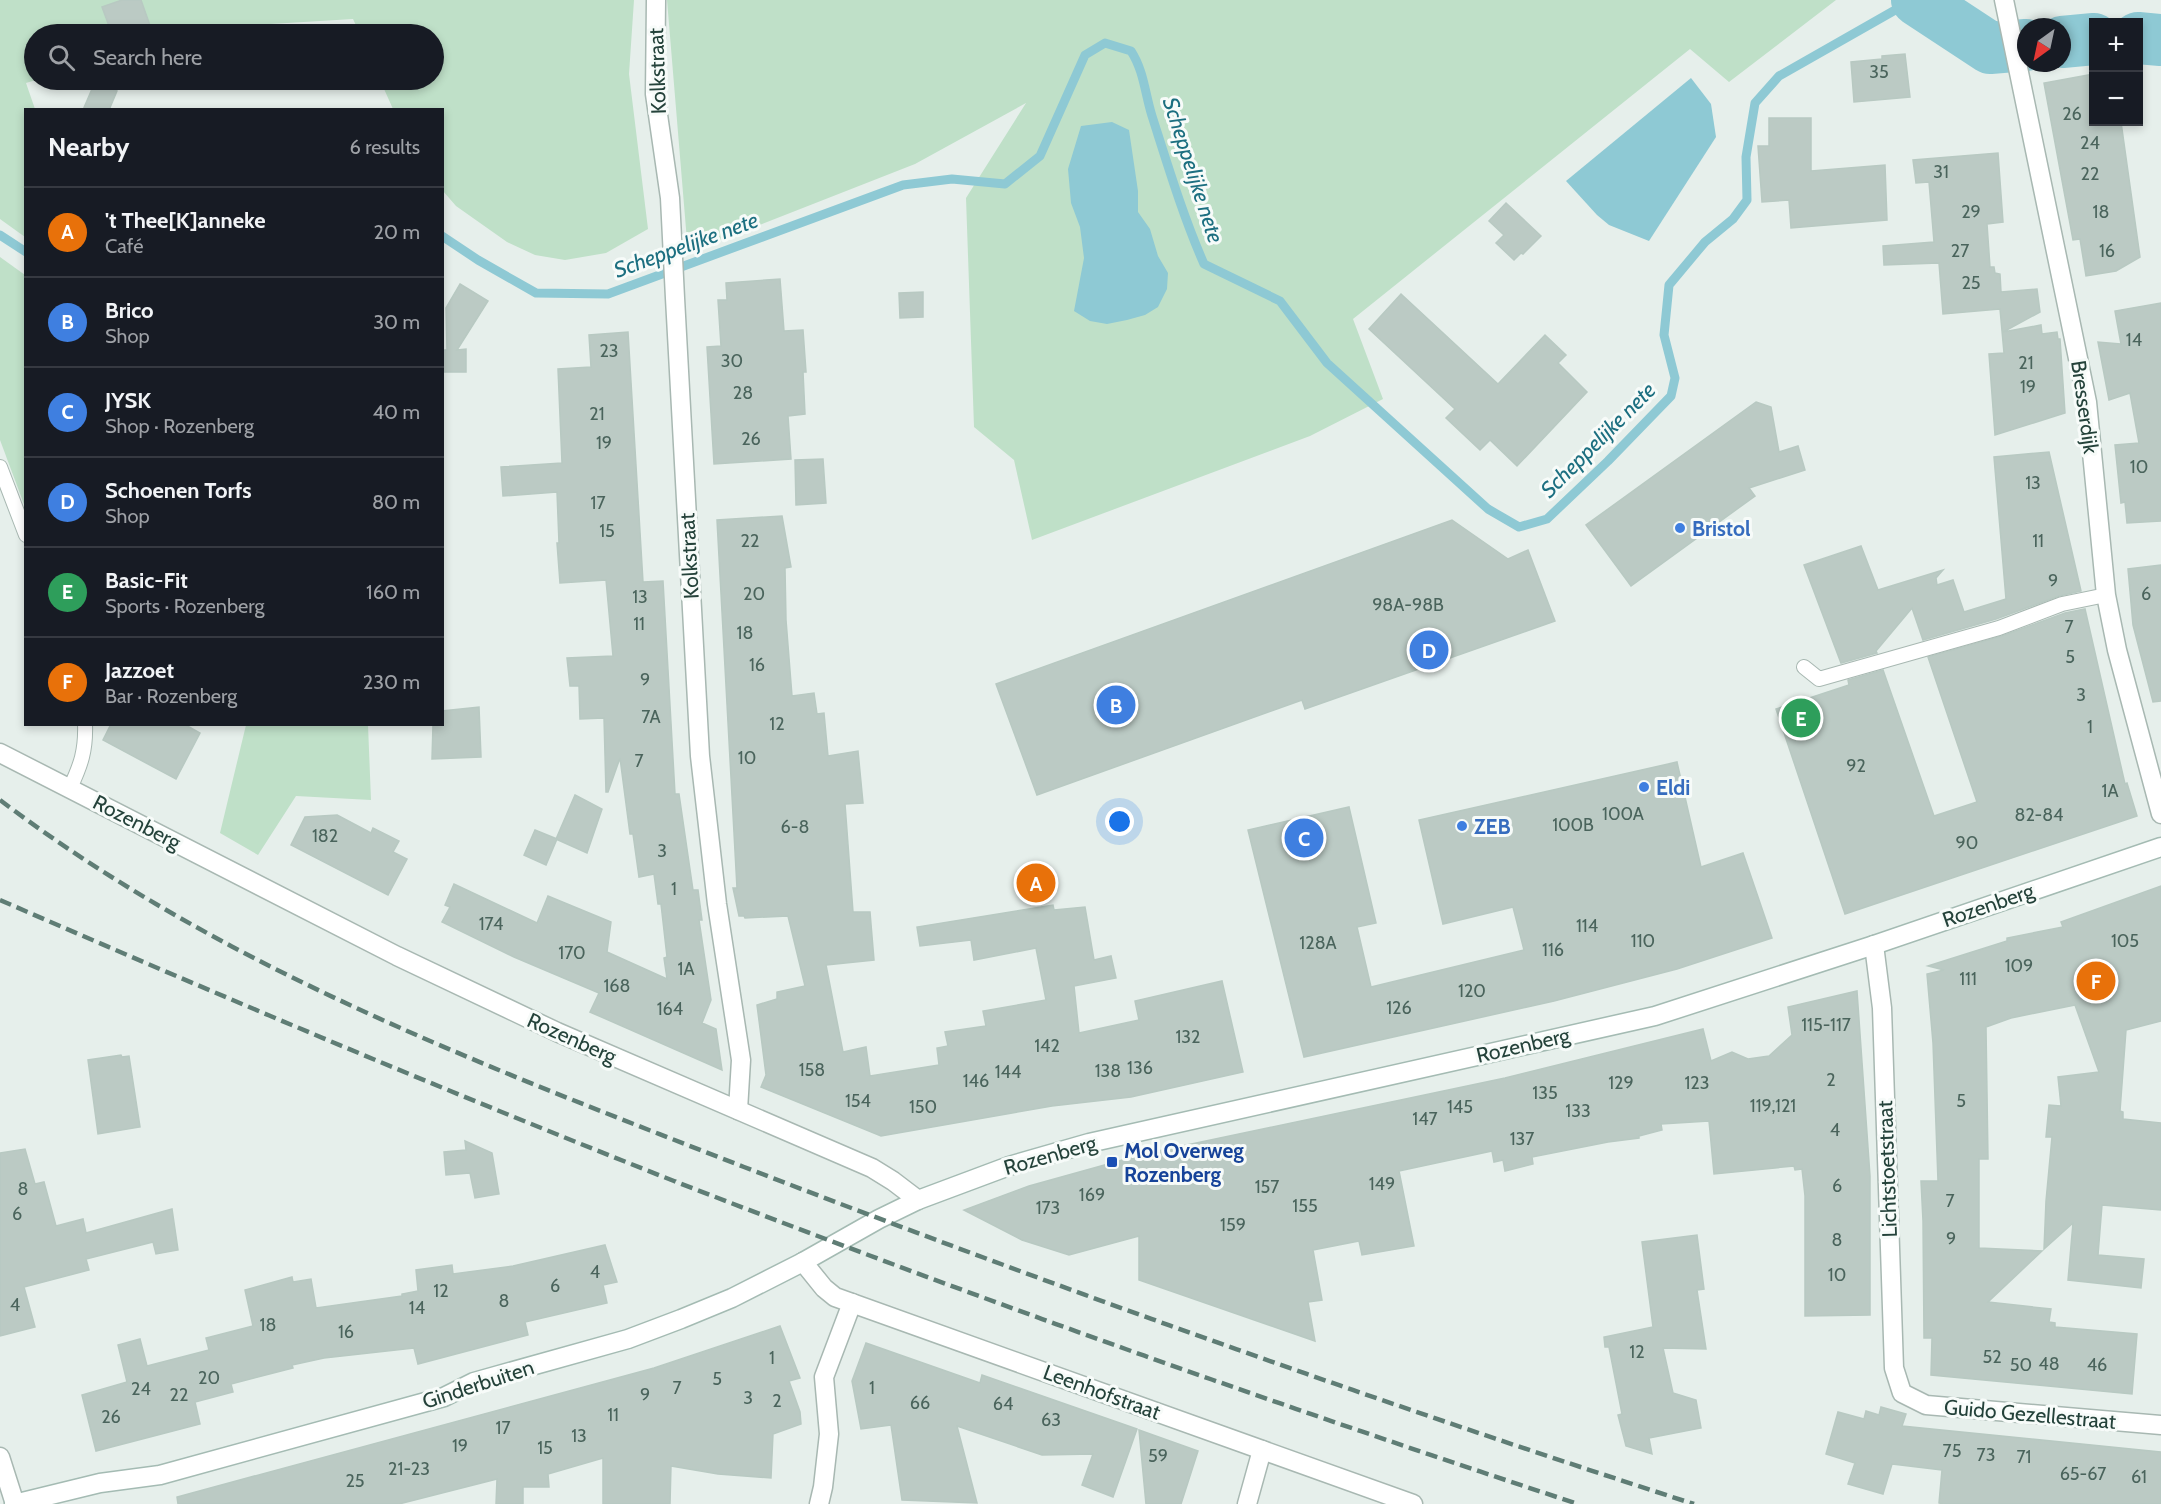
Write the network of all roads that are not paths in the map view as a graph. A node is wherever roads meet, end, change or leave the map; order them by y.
1 (656, 0) edge
2 (2004, 0) edge
3 (0, 467) edge
4 (24, 530) edge
5 (2106, 595) junction
6 (1804, 667) dead end
7 (85, 726) edge
8 (0, 753) edge
9 (70, 788) junction
10 (2161, 814) edge
11 (2161, 847) edge
12 (1874, 945) junction
13 (738, 1110) junction
14 (918, 1200) junction
15 (803, 1262) junction
16 (852, 1303) junction
17 (1902, 1393) joint
18 (2161, 1425) edge
19 (1262, 1450) junction
20 (0, 1457) edge
21 (14, 1504) edge
22 (819, 1504) edge
23 (1247, 1504) edge
24 (1413, 1504) edge

1 - 13 street, Kolkstraat
2 - 5 street, Bresserdijk
3 - 4 lane
5 - 6 lane
5 - 10 street, Bresserdijk
7 - 9 lane
8 - 9 street, Rozenberg
9 - 13 street, Rozenberg
11 - 12 street, Rozenberg
12 - 14 street, Rozenberg
12 - 17 street, Lichtstoetstraat
13 - 14 street, Rozenberg
14 - 15 street, Ginderbuiten
15 - 16 street, Leenhofstraat
15 - 21 street, Ginderbuiten
16 - 19 street, Leenhofstraat
16 - 22 street
17 - 18 street, Guido Gezellestraat
19 - 23 street
19 - 24 street, Leenhofstraat
20 - 21 street

